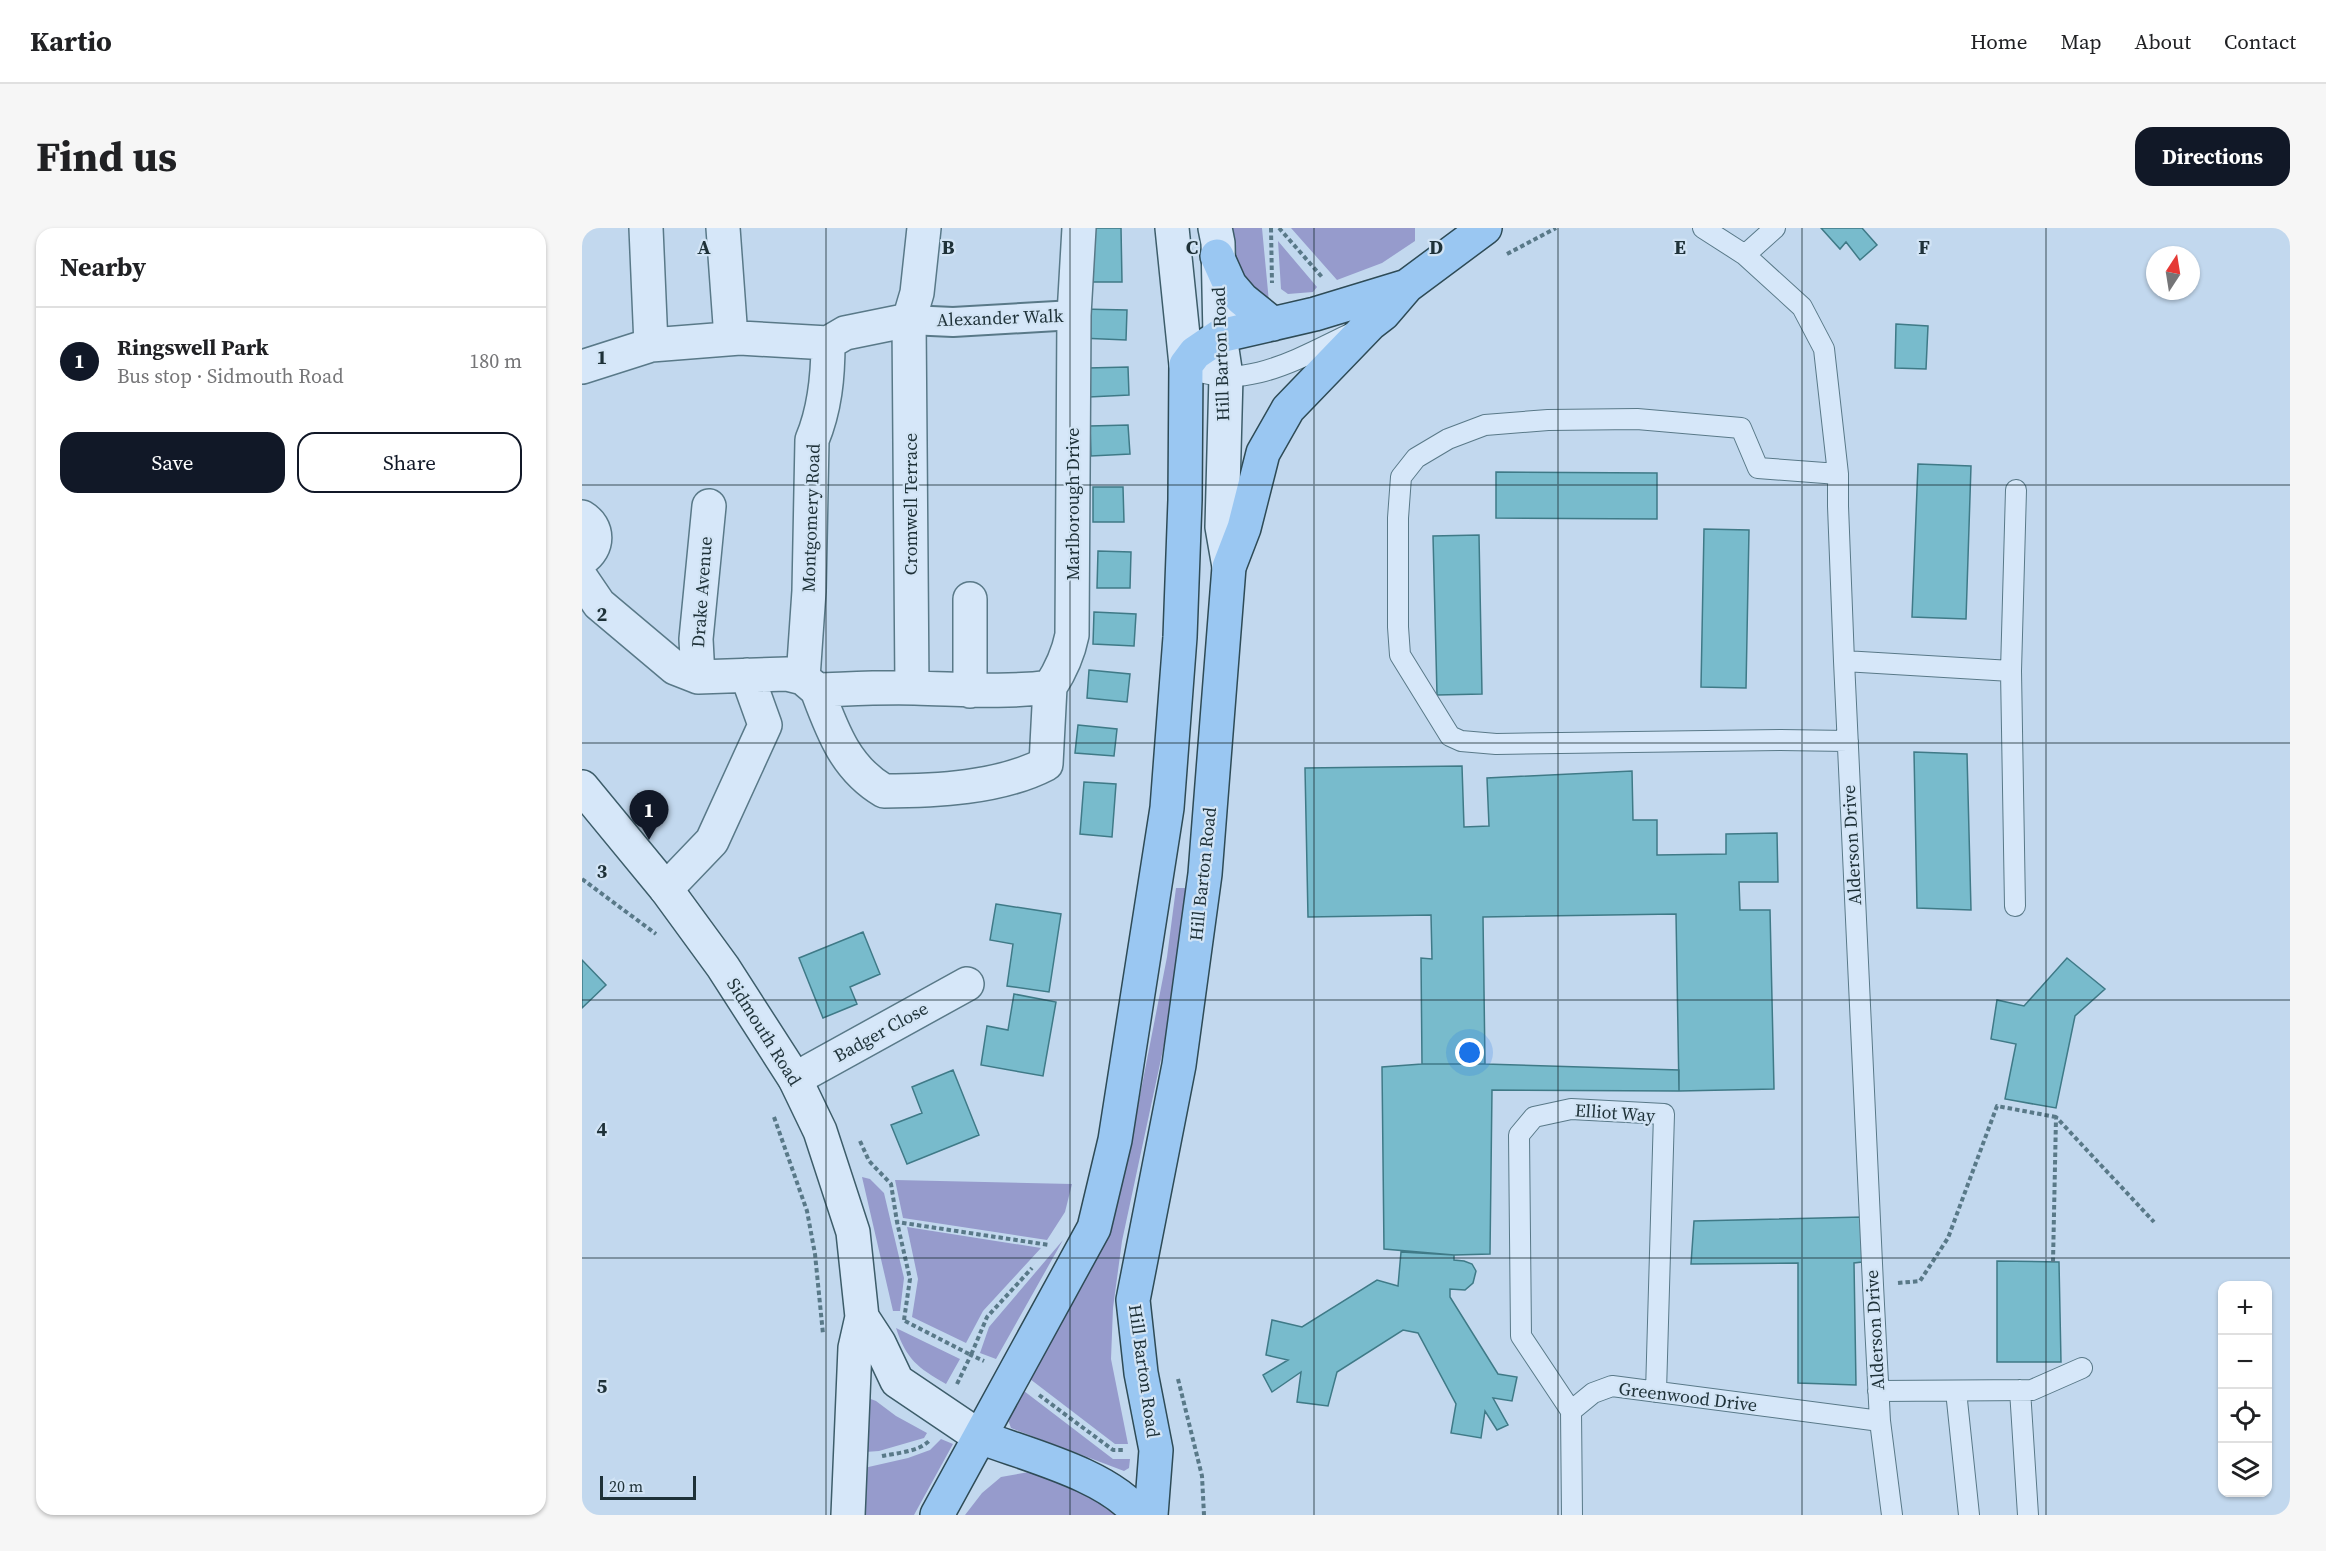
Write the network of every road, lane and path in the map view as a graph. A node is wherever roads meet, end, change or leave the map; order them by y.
1 (646, 228) edge
2 (723, 228) edge
3 (924, 228) edge
4 (1079, 228) edge
5 (1172, 228) edge
6 (1271, 228) edge
7 (1279, 228) edge
8 (1485, 228) edge
9 (1703, 228) edge
10 (1775, 228) edge
11 (1216, 242) edge
12 (1745, 255) junction
13 (1328, 284) dead end
14 (1407, 286) junction
15 (1272, 289) dead end
16 (1074, 315) junction
17 (909, 320) junction
18 (1273, 324) junction
19 (1370, 324) junction
20 (1220, 336) junction
21 (731, 338) junction
22 (828, 344) junction
23 (651, 345) junction
24 (1186, 365) junction
25 (582, 368) edge
26 (1226, 376) junction
27 (1838, 474) junction
28 (2016, 490) dead end
29 (709, 507) dead end
30 (582, 517) edge
31 (582, 559) edge
32 (1228, 567) junction
33 (582, 579) edge
34 (970, 599) dead end
35 (1844, 661) junction
36 (2011, 671) junction
37 (747, 675) junction
38 (698, 677) junction
39 (802, 681) junction
40 (1050, 687) junction
41 (912, 688) junction
42 (970, 691) junction
43 (765, 725) junction
44 (1848, 741) junction
45 (582, 787) edge
46 (582, 879) edge
47 (666, 889) junction
48 (2015, 906) dead end
49 (656, 926) dead end
50 (967, 984) dead end
51 (795, 1078) junction
52 (771, 1108) dead end
53 (2056, 1117) junction
54 (860, 1140) dead end
55 (897, 1222) junction
56 (2154, 1222) dead end
57 (1044, 1255) dead end
58 (2053, 1262) dead end
59 (1036, 1263) dead end
60 (1873, 1285) junction
61 (862, 1317) junction
62 (824, 1340) dead end
63 (2082, 1368) dead end
64 (1013, 1375) junction
65 (2020, 1390) junction
66 (1878, 1391) junction
67 (1956, 1391) junction
68 (1656, 1392) junction
69 (1571, 1411) junction
70 (1880, 1421) junction
71 (980, 1437) junction
72 (1156, 1450) junction
73 (848, 1515) edge
74 (937, 1515) edge
75 (1139, 1515) edge
76 (1151, 1515) edge
77 (1204, 1515) edge
78 (1572, 1515) edge
79 (1892, 1515) edge
80 (1969, 1515) edge
81 (2028, 1515) edge

1 - 23 street
2 - 21 street
3 - 17 street, Cromwell Terrace
4 - 16 street, Alexander Walk
5 - 24 street, Hill Barton Road
6 - 15 path
7 - 13 path
8 - 14 main road
9 - 12 lane, Alderson Drive
10 - 12 lane
11 - 18 main road
11 - 20 street, Hill Barton Road
12 - 27 lane, Alderson Drive
14 - 18 main road
14 - 19 main road
16 - 17 street, Alexander Walk
16 - 40 street, Marlborough Drive
17 - 22 street
17 - 41 street, Cromwell Terrace
18 - 20 main road
19 - 26 lane
19 - 32 main road
20 - 24 main road
20 - 26 street, Hill Barton Road
21 - 22 street
21 - 23 street
22 - 39 street, Montgomery Road
23 - 25 street
24 - 26 lane
24 - 64 main road, Hill Barton Road
26 - 32 street, Hill Barton Road
27 - 35 lane, Alderson Drive
27 - 44 lane
28 - 36 lane
29 - 38 street, Drake Avenue
30 - 31 street
32 - 72 main road, Hill Barton Road
33 - 38 street, Drake Avenue
34 - 42 street
35 - 36 lane
35 - 44 lane, Alderson Drive
36 - 48 lane
37 - 38 street, Drake Avenue
37 - 39 street, Drake Avenue
37 - 43 street
39 - 40 street, Marlborough Drive
39 - 41 street
39 - 43 street
40 - 42 street
41 - 42 street
43 - 47 street
44 - 60 lane, Alderson Drive
45 - 47 street, Sidmouth Road
46 - 49 path
47 - 51 street, Sidmouth Road
50 - 51 street, Badger Close
51 - 61 street, Sidmouth Road
52 - 62 path
53 - 56 path
53 - 58 path
53 - 60 path
54 - 55 path
55 - 57 path
55 - 59 path
60 - 66 lane, Alderson Drive
61 - 71 street, Sidmouth Road
61 - 73 street, Sidmouth Road
63 - 65 lane
64 - 71 main road, Hill Barton Road
64 - 72 path
65 - 67 lane
65 - 81 lane
66 - 67 lane
66 - 70 lane, Alderson Drive
67 - 80 lane
68 - 69 lane, Greenwood Drive
68 - 69 lane, Elliot Way
68 - 70 lane, Greenwood Drive
69 - 78 lane
70 - 79 lane, Alderson Drive
71 - 74 main road, Hill Barton Road
71 - 75 main road
72 - 76 main road, Hill Barton Road
72 - 77 path

